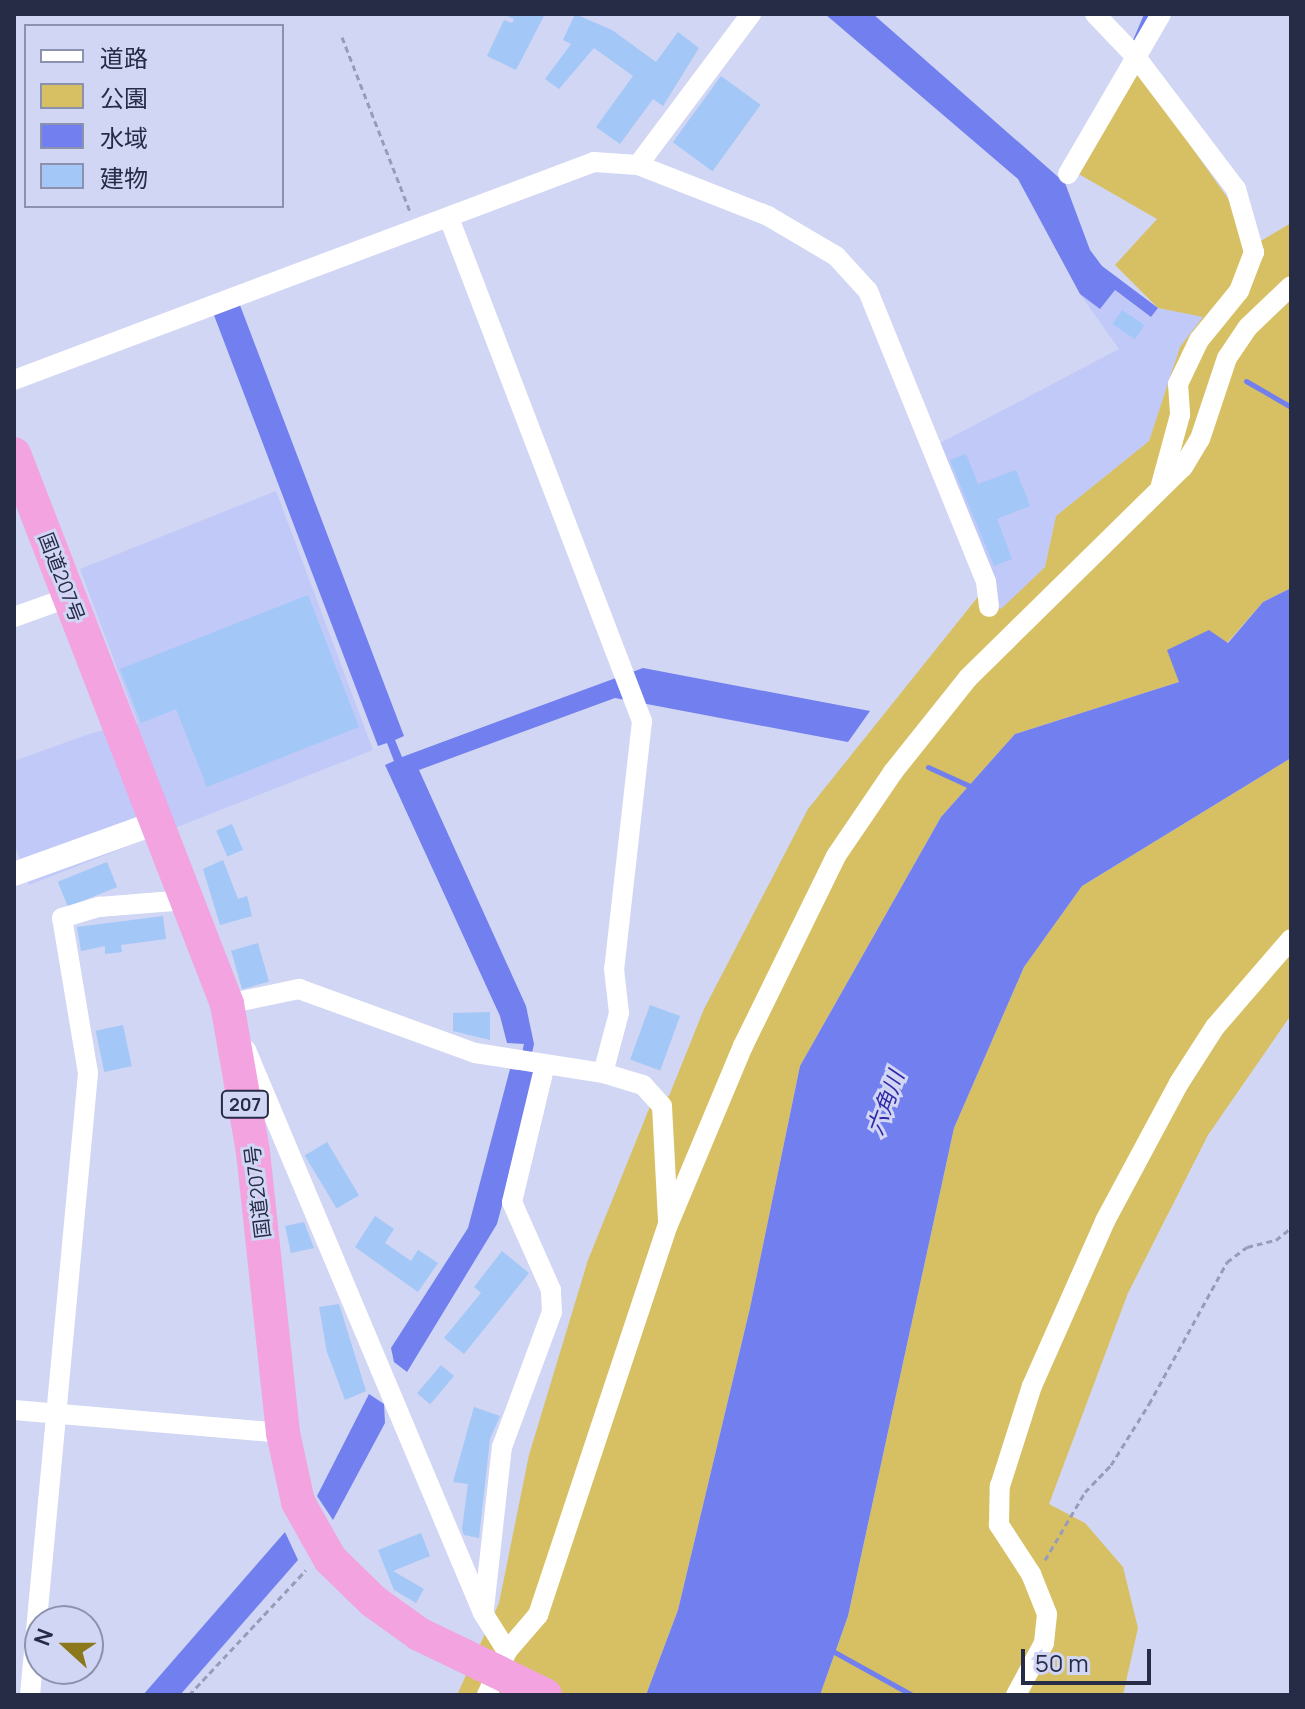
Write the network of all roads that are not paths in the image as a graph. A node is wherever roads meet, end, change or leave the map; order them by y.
1 (751, 14) edge
2 (1095, 14) edge
3 (1161, 14) edge
4 (1132, 52) junction
5 (638, 165) junction
6 (1068, 174) dead end
7 (449, 218) junction
8 (1291, 286) edge
9 (14, 380) edge
10 (14, 454) edge
11 (1158, 493) junction
12 (70, 597) junction
13 (989, 607) dead end
14 (14, 617) edge
15 (156, 823) junction
16 (14, 874) edge
17 (186, 900) junction
18 (1291, 939) edge
19 (227, 1004) junction
20 (532, 1063) junction
21 (603, 1073) junction
22 (668, 1225) junction
23 (14, 1410) edge
24 (57, 1415) junction
25 (283, 1433) junction
26 (483, 1613) junction
27 (500, 1675) edge
28 (30, 1695) edge
29 (545, 1695) edge
30 (1016, 1695) edge

1 - 5 street
2 - 4 street
3 - 4 street
4 - 6 street
4 - 11 street
5 - 7 street
5 - 13 street
7 - 9 street
7 - 21 street
8 - 11 street
10 - 12 highway, 国道207号 / 207
11 - 22 street
12 - 14 street
12 - 15 highway, 国道207号 / 207
15 - 16 street
15 - 17 highway, 国道207号 / 207
17 - 19 highway, 国道207号 / 207
17 - 24 street
18 - 30 street
19 - 20 street
19 - 25 highway, 国道207号 / 207
19 - 26 street
20 - 21 street
20 - 26 street
21 - 22 street
22 - 27 street
23 - 24 street
24 - 25 street
24 - 28 street
25 - 27 highway, 国道207号 / 207
26 - 27 street
27 - 29 highway, 国道207号 / 207

